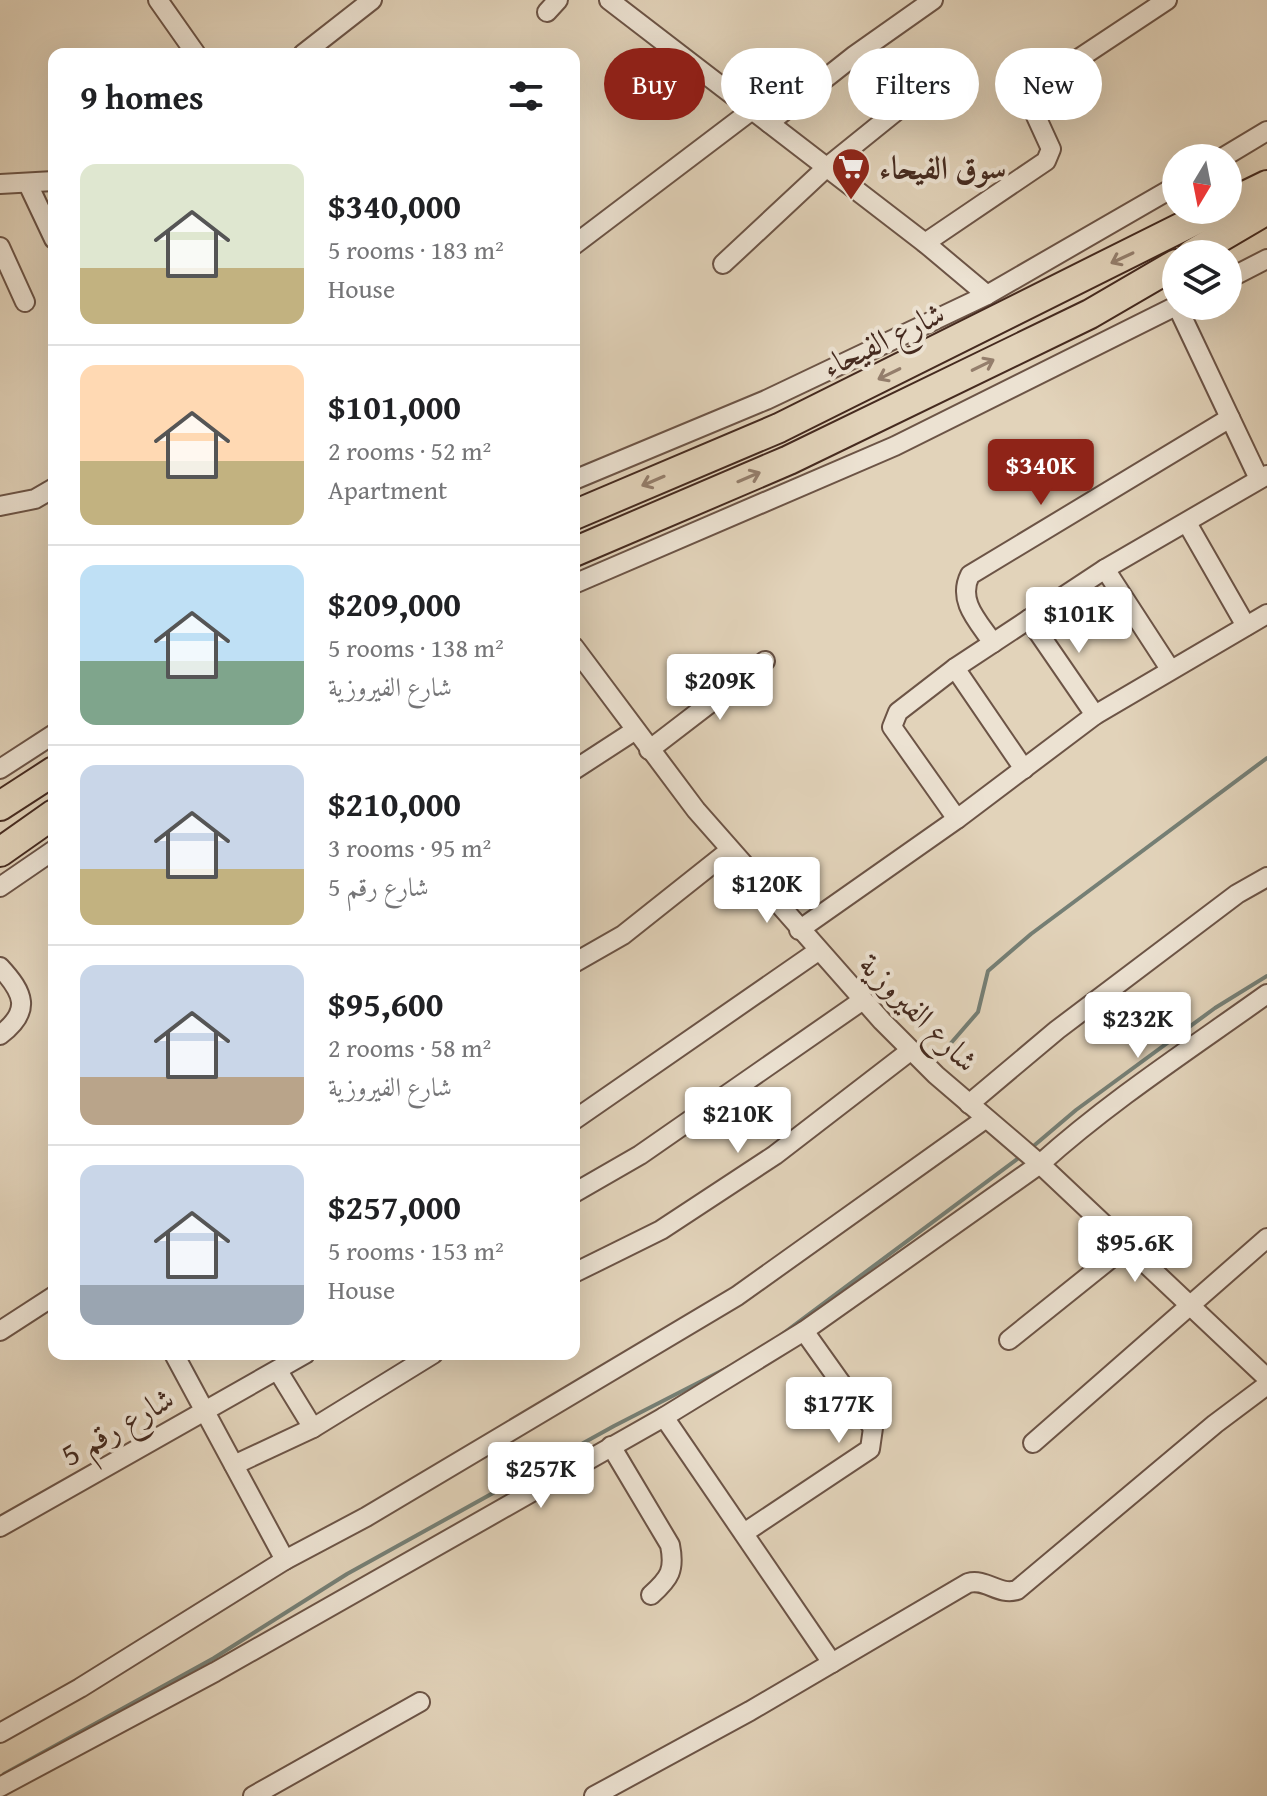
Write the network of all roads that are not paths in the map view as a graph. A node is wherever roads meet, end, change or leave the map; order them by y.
1 (158, 0) edge
2 (372, 0) edge
3 (933, 0) edge
4 (1167, 0) edge
5 (613, 1) edge
6 (192, 48) edge
7 (311, 48) edge
8 (721, 86) edge
9 (739, 120) edge
10 (765, 120) edge
11 (885, 120) edge
12 (769, 123) junction
13 (1267, 131) edge
14 (1242, 146) edge
15 (827, 167) junction
16 (48, 182) edge
17 (0, 184) edge
18 (28, 184) junction
19 (1267, 185) edge
20 (1162, 194) edge
21 (1242, 197) edge
22 (1267, 210) edge
23 (1188, 224) edge
24 (48, 226) edge
25 (580, 240) edge
26 (1216, 240) edge
27 (925, 243) junction
28 (0, 247) edge
29 (1057, 256) junction
30 (1267, 259) edge
31 (723, 264) dead end
32 (1162, 272) edge
33 (1242, 272) edge
34 (1072, 281) junction
35 (987, 295) junction
36 (25, 302) dead end
37 (1162, 313) edge
38 (1183, 320) edge
39 (766, 400) junction
40 (1230, 418) junction
41 (779, 428) junction
42 (789, 460) junction
43 (1263, 477) edge
44 (580, 478) edge
45 (802, 489) junction
46 (48, 491) edge
47 (0, 506) edge
48 (580, 512) edge
49 (1187, 523) junction
50 (580, 549) edge
51 (1105, 569) junction
52 (580, 582) edge
53 (1267, 614) edge
54 (1029, 619) junction
55 (1246, 626) junction
56 (993, 643) junction
57 (580, 655) edge
58 (765, 661) dead end
59 (955, 668) junction
60 (1170, 669) junction
61 (1095, 715) junction
62 (634, 731) junction
63 (48, 738) edge
64 (649, 750) junction
65 (580, 766) edge
66 (0, 769) edge
67 (1024, 769) junction
68 (48, 775) edge
69 (0, 806) edge
70 (48, 818) edge
71 (957, 819) junction
72 (730, 850) junction
73 (0, 852) edge
74 (48, 854) edge
75 (1267, 877) edge
76 (0, 887) edge
77 (799, 930) junction
78 (818, 951) junction
79 (580, 960) edge
80 (0, 967) edge
81 (1267, 994) edge
82 (863, 1000) junction
83 (0, 1035) edge
84 (910, 1051) junction
85 (969, 1104) junction
86 (580, 1116) edge
87 (985, 1119) junction
88 (1030, 1157) junction
89 (580, 1190) edge
90 (1267, 1238) edge
91 (1125, 1247) junction
92 (580, 1270) edge
93 (48, 1300) edge
94 (1190, 1306) junction
95 (0, 1331) edge
96 (804, 1331) junction
97 (1009, 1340) dead end
98 (177, 1360) edge
99 (295, 1360) edge
100 (423, 1360) edge
101 (278, 1371) junction
102 (1267, 1378) edge
103 (1267, 1385) edge
104 (205, 1411) junction
105 (664, 1417) junction
106 (313, 1428) junction
107 (1033, 1443) dead end
108 (611, 1446) junction
109 (234, 1465) junction
110 (0, 1527) edge
111 (744, 1533) junction
112 (285, 1560) junction
113 (651, 1595) dead end
114 (832, 1663) junction
115 (420, 1702) dead end
116 (0, 1733) edge
117 (0, 1787) edge
118 (253, 1796) edge
119 (594, 1796) edge

1 - 6 street
2 - 7 street
3 - 12 street
4 - 27 street
5 - 8 street
9 - 25 street
10 - 12 street
11 - 15 street
12 - 15 street
13 - 14 street
15 - 27 street
15 - 31 street
16 - 18 street
17 - 18 street
18 - 24 street
19 - 21 highway
20 - 29 street
22 - 26 highway
23 -> 34 highway, شارع الفيحاء
27 - 35 street
28 - 36 street
29 - 34 street
29 - 35 street
30 - 33 street
42 -> 32 highway
34 -> 41 highway, شارع الفيحاء
35 - 39 street
37 - 45 street
38 - 40 street
39 - 41 street
39 - 44 street
40 - 43 street
40 - 56 street
41 -> 48 highway, شارع الفيحاء
42 - 45 street
50 -> 42 highway
43 - 49 street
45 - 52 street
46 - 47 street
49 - 51 street
49 - 55 street
51 - 54 street
51 - 60 street
53 - 55 street
54 - 56 street
54 - 61 street
55 - 60 street
56 - 59 street
57 - 62 street, شارع الفيروزية
58 - 64 street
59 - 67 street
59 - 71 street
60 - 61 street
61 - 67 street
62 - 64 street, شارع الفيروزية
62 - 65 street
63 - 66 street
64 - 72 street, شارع الفيروزية
67 - 71 street
68 - 69 highway
70 - 73 highway
71 - 77 street
72 - 77 street, شارع الفيروزية
72 - 79 street
74 - 76 street
75 - 85 street
77 - 78 street, شارع الفيروزية
78 - 82 street, شارع الفيروزية
78 - 86 street
80 - 83 street
81 - 88 street
82 - 84 street, شارع الفيروزية
82 - 89 street
84 - 85 street, شارع الفيروزية
84 - 92 street
85 - 87 street, شارع الفيروزية
87 - 88 street, شارع الفيروزية
87 - 112 street
88 - 91 street, شارع الفيروزية
88 - 96 street
90 - 94 street
91 - 94 street, شارع الفيروزية
91 - 97 street
93 - 95 street
94 - 102 street, شارع الفيروزية
94 - 107 street
96 - 105 street
96 - 111 street
98 - 104 street
99 - 101 street, شارع رقم 5
100 - 106 street
101 - 104 street, شارع رقم 5
101 - 106 street
103 - 114 street
104 - 109 street
104 - 110 street, شارع رقم 5
105 - 108 street
105 - 111 street
106 - 109 street
108 - 113 street
108 - 117 street
109 - 112 street
111 - 114 street
112 - 116 street
114 - 119 street
115 - 118 street

